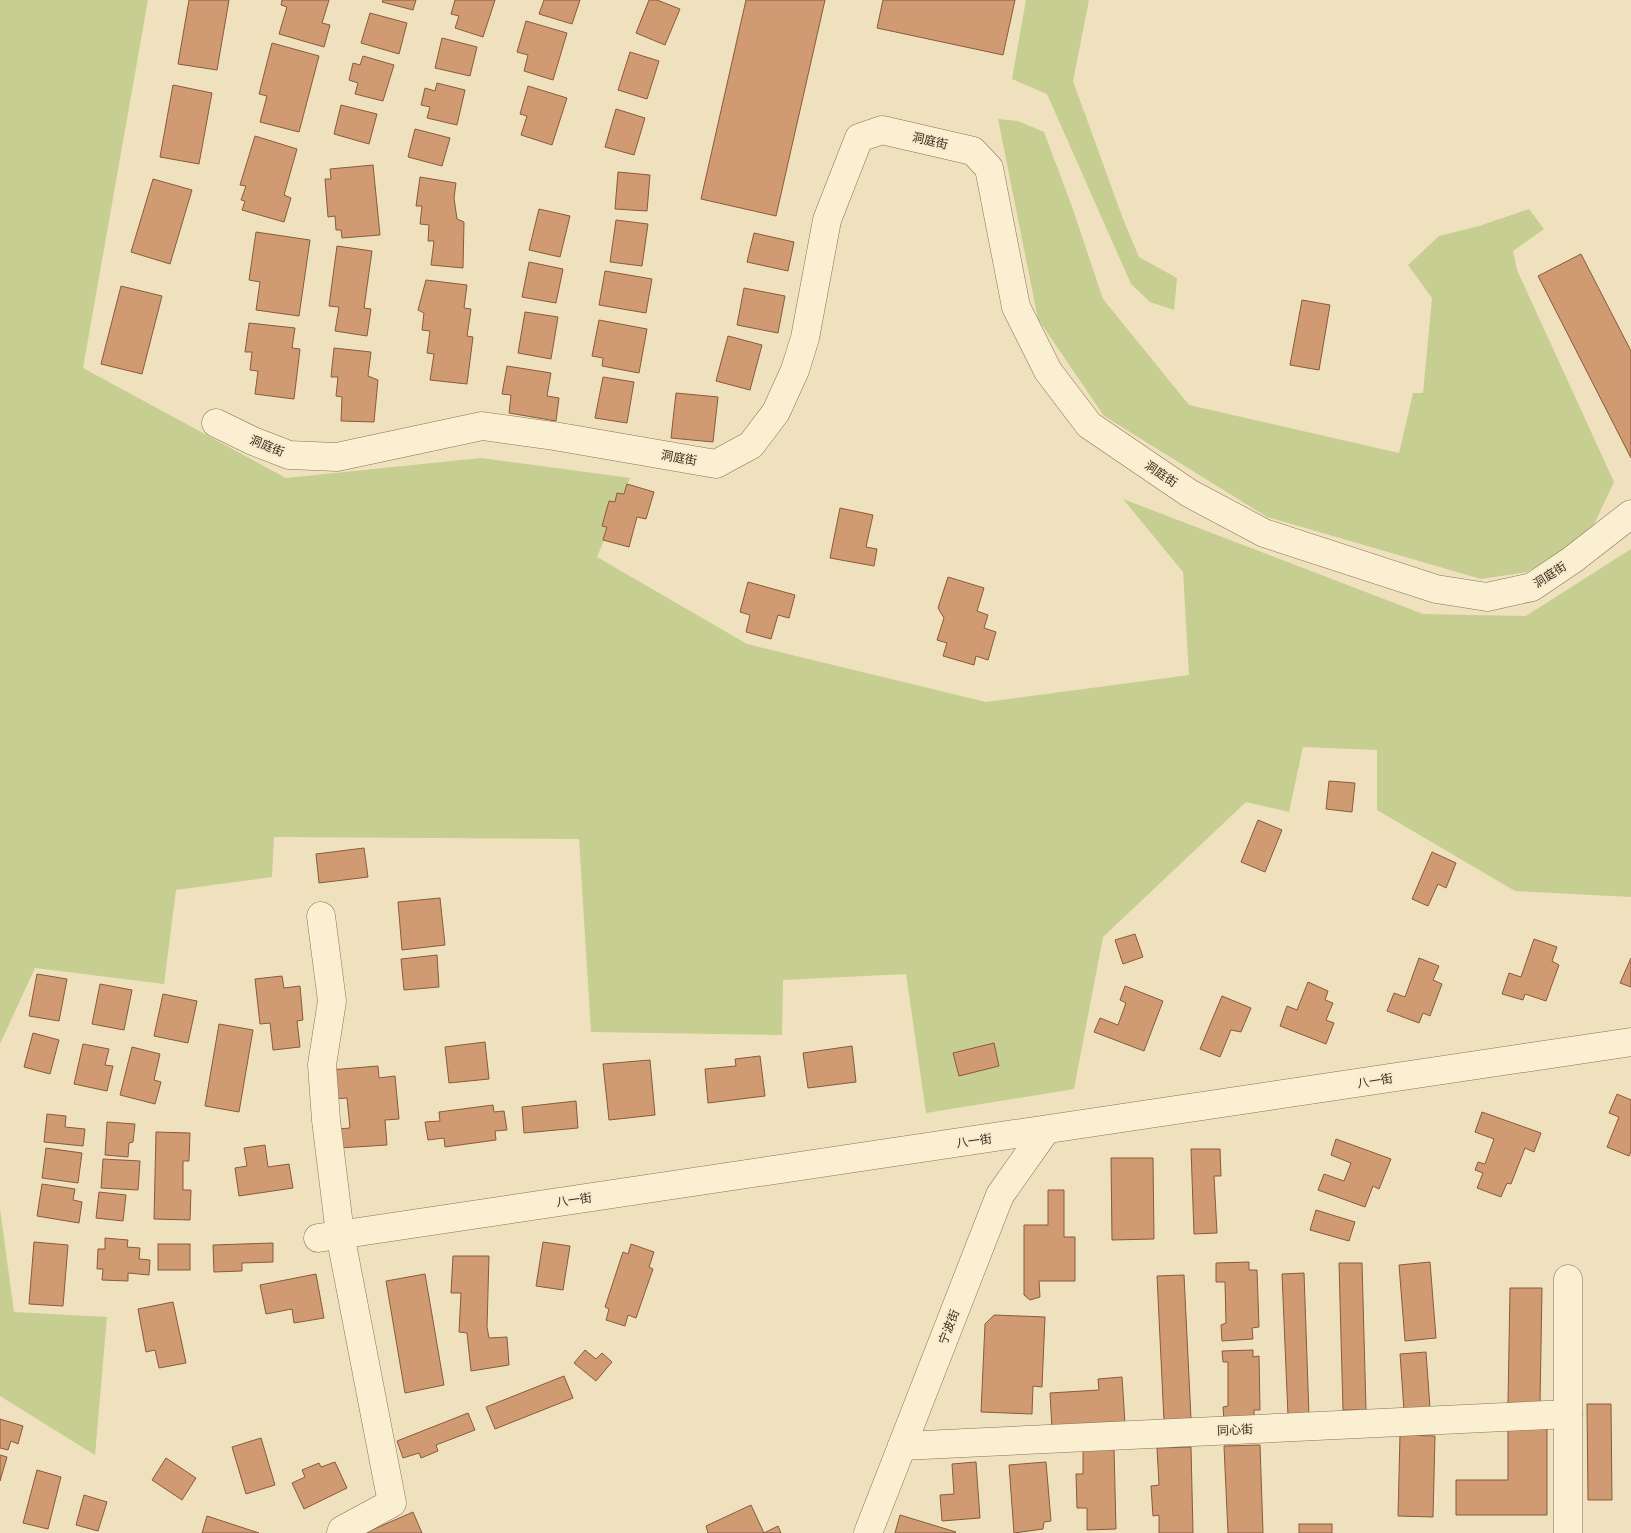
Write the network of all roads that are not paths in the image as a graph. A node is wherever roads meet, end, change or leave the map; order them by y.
1 (216, 423) dead end
2 (1631, 514) edge
3 (320, 916) dead end
4 (1631, 1042) edge
5 (1046, 1130) junction
6 (329, 1236) junction
7 (1568, 1279) dead end
8 (1568, 1414) junction
9 (902, 1446) junction
10 (341, 1533) edge
11 (868, 1533) edge
12 (1568, 1533) edge

1 - 2 street, 洞庭街
3 - 6 street
4 - 5 street, 八一街
5 - 6 street, 八一街
5 - 9 street, 宁波街
6 - 10 street
7 - 8 street
8 - 9 street, 同心街
8 - 12 street
9 - 11 street, 宁波街

